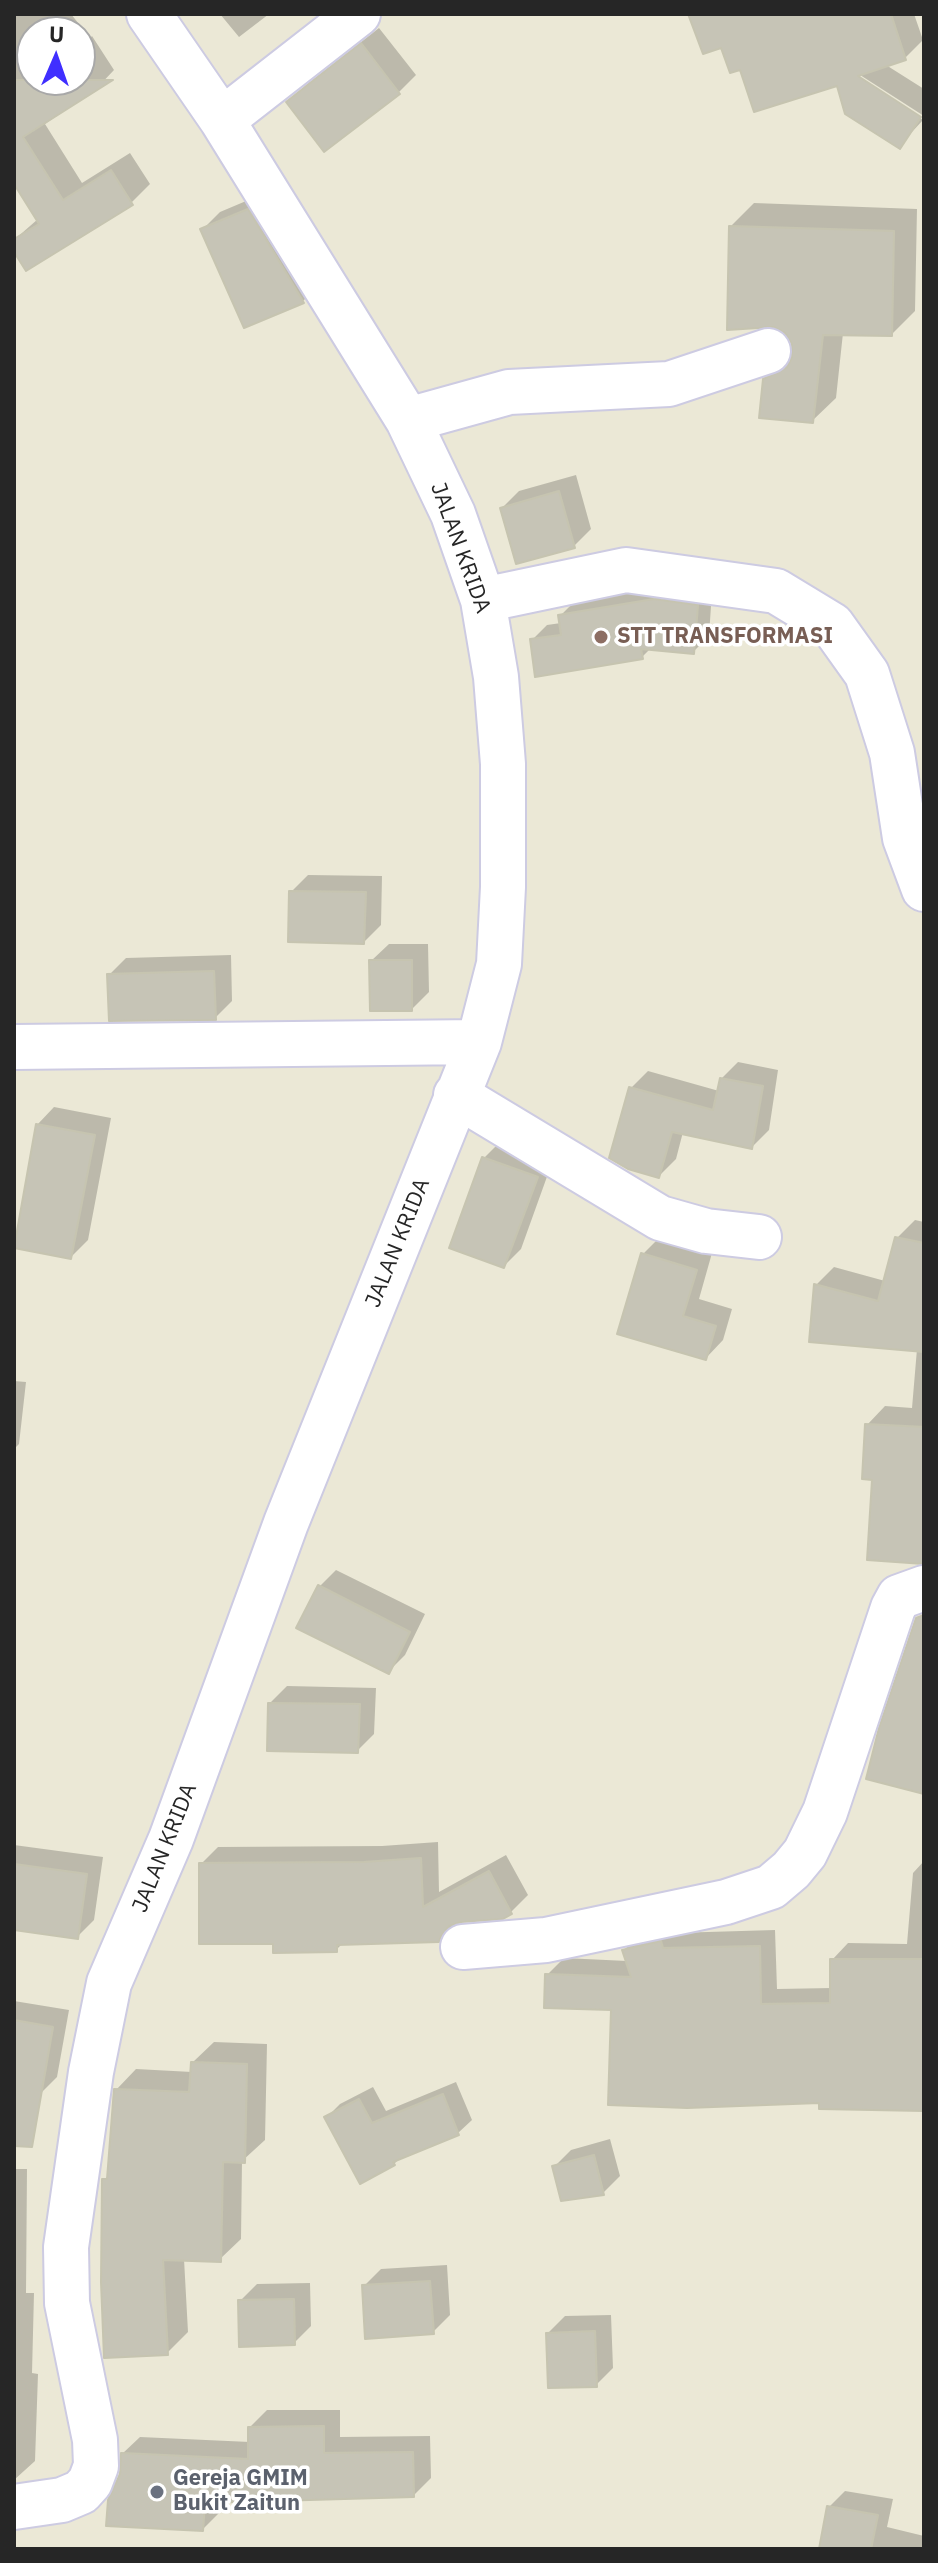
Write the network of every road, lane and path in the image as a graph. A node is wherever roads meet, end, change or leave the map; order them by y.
1 (149, 14) edge
2 (358, 14) edge
3 (222, 120) junction
4 (768, 351) dead end
5 (408, 420) junction
6 (483, 600) junction
7 (924, 889) edge
8 (479, 1042) junction
9 (14, 1047) edge
10 (456, 1095) junction
11 (759, 1237) dead end
12 (924, 1588) edge
13 (463, 1947) dead end
14 (14, 2507) edge

1 - 3 street, JALAN KRIDA
2 - 3 street
3 - 5 street, JALAN KRIDA
4 - 5 street
5 - 6 street, JALAN KRIDA
6 - 7 street
6 - 8 street, JALAN KRIDA
8 - 9 street
8 - 10 street, JALAN KRIDA
10 - 11 street
10 - 14 street, JALAN KRIDA
12 - 13 street

